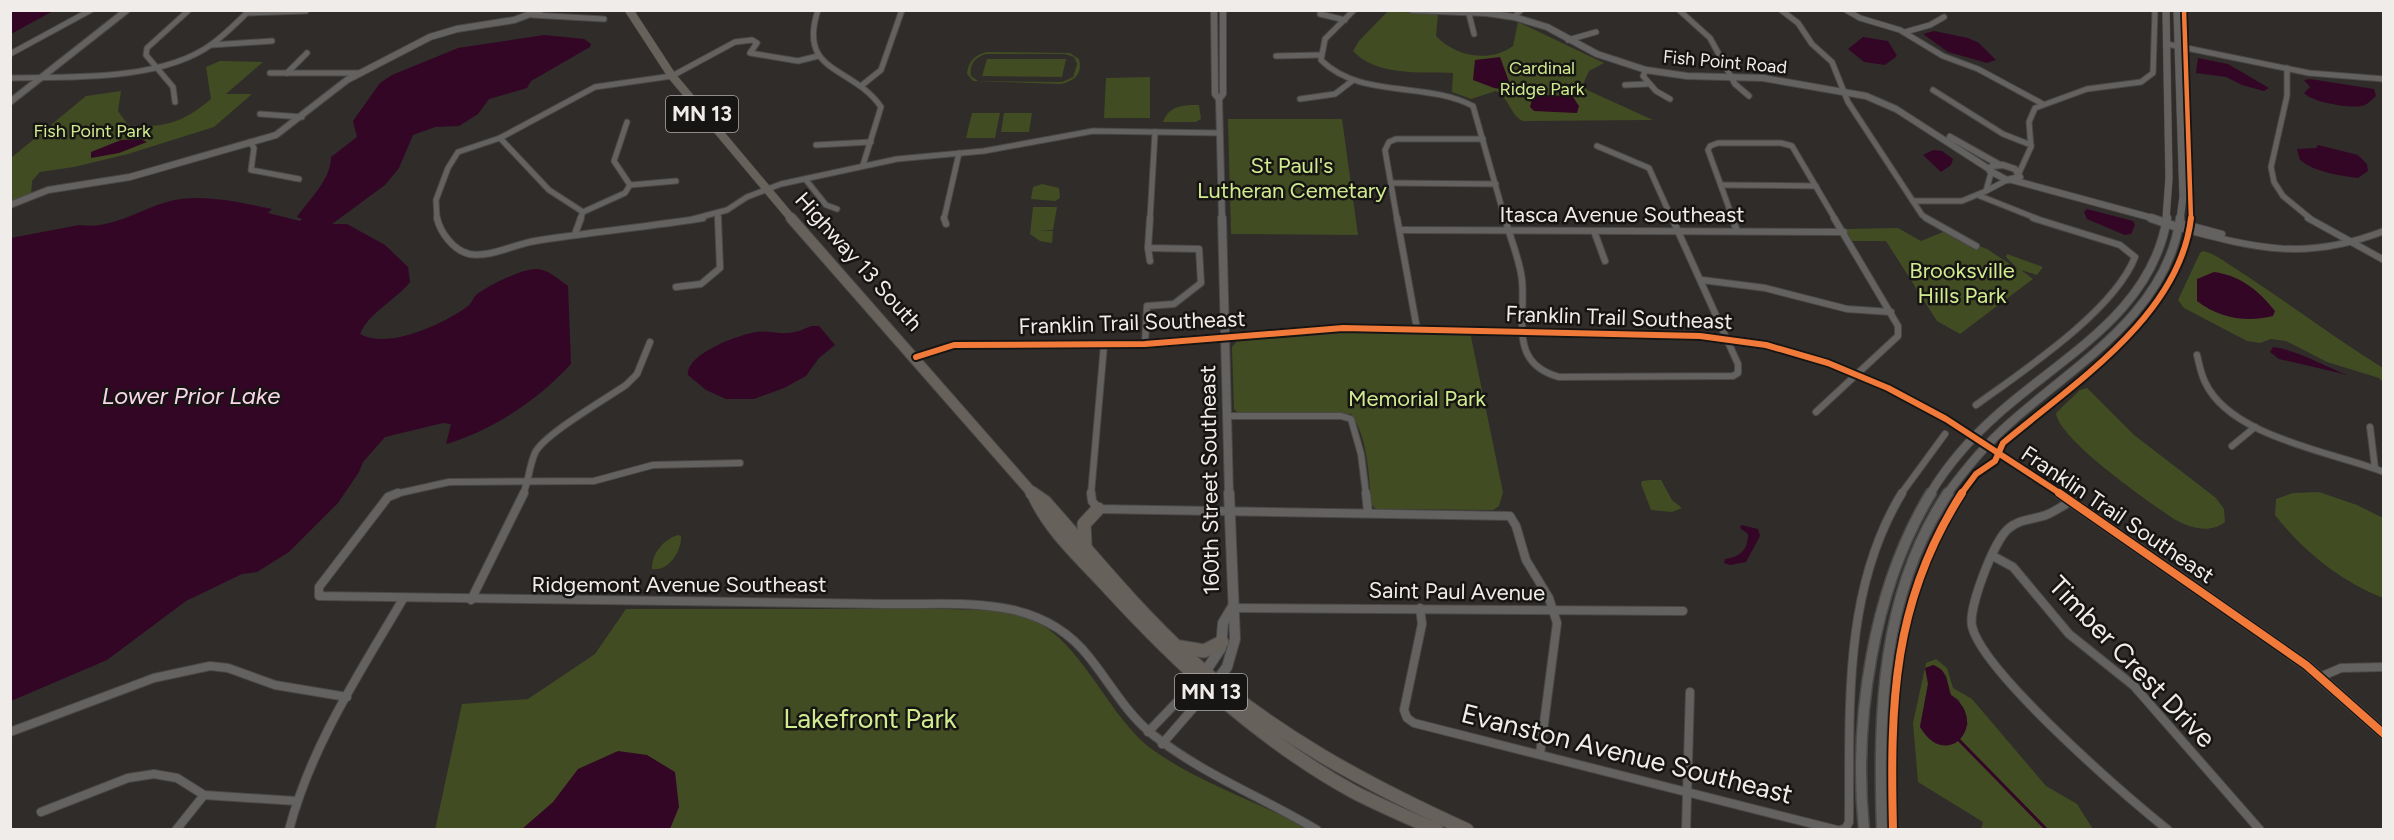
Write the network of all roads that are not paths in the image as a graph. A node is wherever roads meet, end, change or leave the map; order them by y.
1 (91, 10) edge
2 (127, 10) edge
3 (189, 10) edge
4 (541, 10) edge
5 (629, 10) edge
6 (636, 10) edge
7 (818, 10) edge
8 (902, 10) edge
9 (1214, 10) edge
10 (1223, 10) edge
11 (1354, 10) edge
12 (1412, 10) edge
13 (1498, 10) edge
14 (1678, 10) edge
15 (1781, 10) edge
16 (1846, 10) edge
17 (2155, 10) edge
18 (2166, 10) edge
19 (2177, 10) edge
20 (306, 11) edge
21 (1468, 11) edge
22 (248, 12) edge
23 (1320, 14) dead end
24 (1518, 14) edge
25 (532, 15) junction
26 (1944, 17) dead end
27 (604, 19) dead end
28 (1345, 20) junction
29 (1596, 32) dead end
30 (1905, 32) junction
31 (1474, 34) dead end
32 (1571, 39) junction
33 (272, 41) dead end
34 (2167, 44) junction
35 (211, 45) junction
36 (2179, 47) junction
37 (657, 52) junction
38 (308, 53) dead end
39 (10, 54) edge
40 (1320, 55) junction
41 (818, 56) junction
42 (1276, 56) dead end
43 (155, 67) junction
44 (2286, 68) junction
45 (1646, 70) junction
46 (270, 73) dead end
47 (287, 73) junction
48 (361, 73) junction
49 (1730, 75) junction
50 (44, 76) junction
51 (672, 76) junction
52 (10, 78) edge
53 (2384, 79) edge
54 (1352, 81) junction
55 (1647, 84) junction
56 (1625, 85) dead end
57 (861, 86) junction
58 (1843, 89) junction
59 (1933, 90) dead end
60 (1749, 96) dead end
61 (1219, 99) junction
62 (1300, 99) dead end
63 (1670, 99) dead end
64 (10, 102) edge
65 (175, 102) dead end
66 (2043, 104) junction
67 (260, 114) dead end
68 (302, 117) junction
69 (627, 122) dead end
70 (1155, 132) junction
71 (1219, 133) junction
72 (500, 138) junction
73 (1483, 139) junction
74 (250, 142) junction
75 (871, 142) junction
76 (816, 145) dead end
77 (2031, 145) junction
78 (1597, 146) dead end
79 (959, 153) junction
80 (864, 165) junction
81 (2001, 165) junction
82 (2022, 165) junction
83 (1990, 171) junction
84 (2014, 178) junction
85 (299, 179) dead end
86 (806, 180) junction
87 (676, 181) dead end
88 (1392, 183) junction
89 (1496, 184) junction
90 (630, 185) junction
91 (1720, 185) junction
92 (1816, 186) junction
93 (767, 189) junction
94 (1983, 193) junction
95 (1913, 201) junction
96 (10, 205) edge
97 (837, 210) dead end
98 (583, 212) junction
99 (718, 213) junction
100 (2168, 221) junction
101 (946, 224) dead end
102 (2181, 225) junction
103 (1400, 230) junction
104 (1509, 231) junction
105 (1594, 231) junction
106 (1680, 231) junction
107 (1737, 231) junction
108 (2384, 231) edge
109 (1844, 232) junction
110 (575, 234) junction
111 (2352, 242) junction
112 (1976, 246) dead end
113 (1148, 248) junction
114 (2384, 260) edge
115 (1150, 261) dead end
116 (1605, 261) dead end
117 (1702, 280) junction
118 (676, 287) dead end
119 (1891, 312) junction
120 (1417, 328) junction
121 (1522, 331) junction
122 (1225, 338) junction
123 (1728, 338) junction
124 (650, 342) dead end
125 (1145, 344) junction
126 (1104, 345) junction
127 (2197, 355) dead end
128 (916, 357) junction
129 (1858, 374) junction
130 (1976, 405) dead end
131 (1816, 412) dead end
132 (1227, 416) junction
133 (2255, 427) junction
134 (2370, 427) dead end
135 (1945, 434) dead end
136 (1974, 437) junction
137 (1987, 445) junction
138 (2232, 446) dead end
139 (740, 463) dead end
140 (2375, 468) junction
141 (2384, 472) edge
142 (529, 482) junction
143 (1034, 495) junction
144 (2070, 502) junction
145 (1098, 509) junction
146 (1229, 511) junction
147 (1368, 512) junction
148 (1086, 548) junction
149 (1993, 556) junction
150 (403, 599) junction
151 (471, 600) junction
152 (1232, 608) junction
153 (1420, 608) junction
154 (1556, 610) junction
155 (1683, 611) dead end
156 (1222, 642) junction
157 (1177, 646) junction
158 (2384, 667) edge
159 (1202, 676) junction
160 (2320, 677) junction
161 (1214, 686) junction
162 (1690, 692) dead end
163 (347, 697) junction
164 (10, 732) edge
165 (1148, 732) junction
166 (2384, 734) edge
167 (1162, 744) junction
168 (1540, 754) junction
169 (1686, 793) junction
170 (204, 795) junction
171 (296, 801) junction
172 (41, 812) dead end
173 (1841, 829) edge
174 (176, 830) edge
175 (289, 830) edge
176 (1317, 830) edge
177 (1437, 830) edge
178 (1467, 830) edge
179 (1686, 830) edge
180 (1864, 830) edge
181 (1882, 830) edge
182 (2168, 830) edge
183 (2260, 830) edge

1 - 39 street
2 - 50 street
3 - 43 street
4 - 25 street
5 - 37 main road, Highway 13 South / MN 13
6 - 37 main road, Highway 13 South / MN 13
7 - 41 street
8 - 57 street
9 - 61 street, 160th Street Southeast
10 - 61 street, 160th Street Southeast
11 - 28 street
12 - 21 street, Fish Point Road
13 - 24 street, Fish Point Road
14 - 49 street
15 - 58 street
16 - 30 street
17 - 66 street
18 - 34 main road
19 - 36 main road
20 - 22 street
21 - 24 street, Fish Point Road
21 - 31 street
22 - 35 street
23 - 28 street
24 - 32 street, Fish Point Road
25 - 27 street
25 - 48 street
26 - 30 street
28 - 40 street
29 - 32 street
30 - 66 street
32 - 45 street, Fish Point Road
32 - 49 street, Fish Point Road
33 - 35 street
34 - 36 street
34 - 100 main road
35 - 43 street
36 - 44 street
36 - 102 main road
37 - 51 main road, Highway 13 South / MN 13
38 - 47 street
40 - 42 street
40 - 54 street
41 - 51 street
41 - 57 street
43 - 50 street
43 - 65 street
44 - 53 street
44 - 111 street
45 - 49 street, Fish Point Road
45 - 55 street
46 - 47 street
47 - 48 street
48 - 68 street
49 - 58 street, Fish Point Road
49 - 60 street
50 - 52 street
50 - 64 street
51 - 72 street
51 - 93 main road, Highway 13 South / MN 13
54 - 62 street
54 - 73 street
55 - 56 street
55 - 63 street
57 - 75 street
58 - 81 street, Fish Point Road
58 - 83 street, Fish Point Road
58 - 95 street
59 - 77 street
61 - 71 street, 160th Street Southeast
66 - 77 street
67 - 68 street
68 - 74 street
69 - 90 street
70 - 71 street
70 - 79 street
70 - 113 street
71 - 122 street, 160th Street Southeast
72 - 98 street
72 - 110 street
73 - 88 street
73 - 89 street
74 - 85 street
74 - 96 street
75 - 76 street
75 - 80 street
77 - 82 street
78 - 106 street
79 - 80 street
79 - 101 street
80 - 86 street
81 - 82 street
81 - 83 street
81 - 84 street, Fish Point Road
82 - 84 street
83 - 84 street, Fish Point Road
83 - 94 street
84 - 94 street
84 - 100 street
86 - 93 street
86 - 97 street
87 - 90 street
88 - 89 street
88 - 103 street
89 - 104 street
90 - 98 street
91 - 92 street
91 - 92 street
91 - 107 street
92 - 109 street
93 - 99 street
93 - 128 main road, Highway 13 South / MN 13
94 - 95 street
94 - 130 street
95 - 112 street
98 - 110 street
99 - 110 street
99 - 118 street
100 - 102 street
100 - 136 main road
102 - 111 street
102 - 137 main road
103 - 104 street, Itasca Avenue Southeast
103 - 120 street
104 - 105 street, Itasca Avenue Southeast
104 - 121 street
105 - 106 street, Itasca Avenue Southeast
105 - 116 street
106 - 107 street, Itasca Avenue Southeast
106 - 117 street
107 - 109 street, Itasca Avenue Southeast
108 - 111 street
109 - 119 street
111 - 114 street
113 - 115 street
113 - 125 street
117 - 119 street
117 - 123 street
119 - 129 street
120 - 121 street, Franklin Trail Southeast
120 - 122 street, Franklin Trail Southeast
121 - 123 street, Franklin Trail Southeast
121 - 123 street
122 - 125 street, Franklin Trail Southeast
122 - 132 street, 160th Street Southeast
123 - 129 street, Franklin Trail Southeast
124 - 142 street
125 - 126 street, Franklin Trail Southeast
126 - 128 street, Franklin Trail Southeast
126 - 145 street
127 - 133 street
128 - 143 main road, Highway 13 South / MN 13
129 - 131 street
129 - 136 street, Franklin Trail Southeast
132 - 146 street, 160th Street Southeast
132 - 147 street
133 - 138 street
133 - 140 street
134 - 140 street
135 - 173 street
136 - 137 street, Franklin Trail Southeast
136 - 180 main road
137 - 144 street, Franklin Trail Southeast
137 - 181 main road
139 - 142 street
140 - 141 street
142 - 150 street, Ridgemont Avenue Southeast
142 - 151 street
143 - 148 main road, Highway 13 South / MN 13
143 - 159 main road, Highway 13 South / MN 13
144 - 149 street
144 - 160 street, Franklin Trail Southeast
145 - 146 street
145 - 148 main road
146 - 147 street
146 - 152 street, 160th Street Southeast
147 - 154 street
148 - 157 main road, Highway 13 South / MN 13
149 - 182 street
149 - 183 street, Timber Crest Drive
150 - 151 street, Ridgemont Avenue Southeast
150 - 163 street
151 - 165 street, Ridgemont Avenue Southeast
152 - 153 street, Saint Paul Avenue
152 - 156 street, 160th Street Southeast
152 - 161 street, 160th Street Southeast
153 - 154 street, Saint Paul Avenue
153 - 168 street, Evanston Avenue Southeast
154 - 155 street, Saint Paul Avenue
154 - 168 street
156 - 157 main road
156 - 159 street, 160th Street Southeast
157 - 159 main road, Highway 13 South / MN 13
158 - 160 street
159 - 161 main road, Highway 13 South / MN 13
159 - 165 street, 160th Street Southeast
160 - 166 street, Franklin Trail Southeast
161 - 167 street, 160th Street Southeast
161 - 177 main road, Highway 13 South / MN 13
161 - 178 main road, Highway 13 South / MN 13
162 - 169 street
163 - 164 street
163 - 171 street
165 - 167 street, Ridgemont Avenue Southeast
167 - 176 street, Ridgemont Avenue Southeast
168 - 169 street, Evanston Avenue Southeast
169 - 173 street, Evanston Avenue Southeast
169 - 179 street
170 - 171 street
170 - 172 street
170 - 174 street
171 - 175 street

